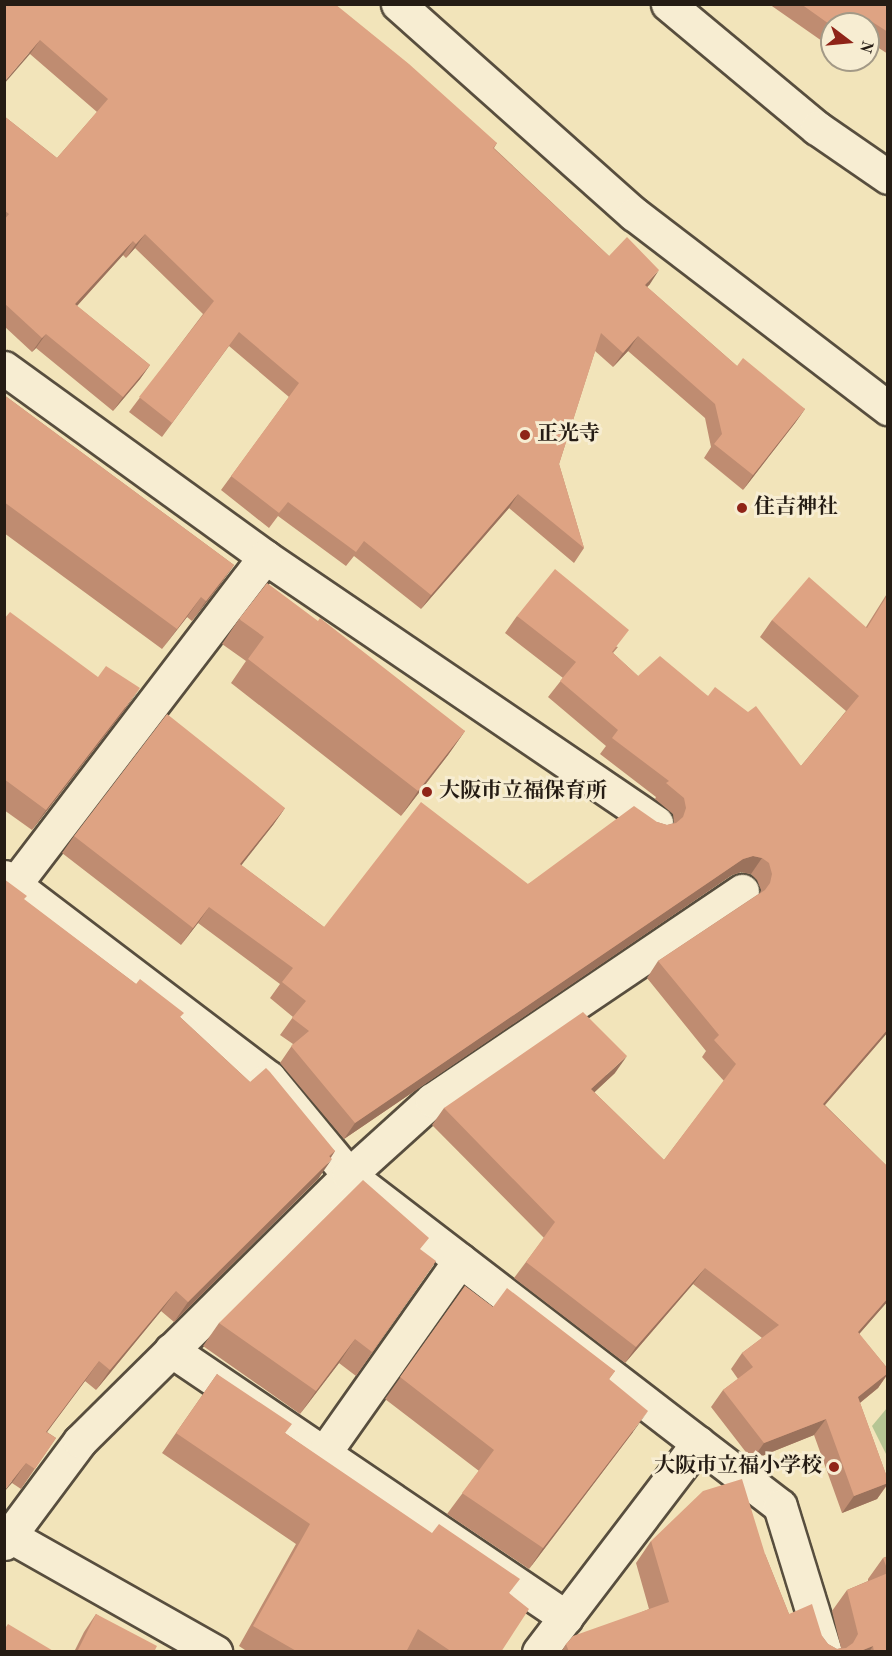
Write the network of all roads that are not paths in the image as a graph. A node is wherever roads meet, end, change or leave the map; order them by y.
1 (398, 4) edge
2 (668, 4) edge
3 (888, 177) edge
4 (4, 368) edge
5 (888, 408) edge
6 (265, 557) junction
7 (656, 823) edge
8 (9, 881) edge
9 (742, 891) dead end
10 (349, 1175) junction
11 (460, 1260) junction
12 (171, 1350) junction
13 (698, 1443) junction
14 (324, 1453) junction
15 (7, 1539) edge
16 (566, 1617) junction
17 (215, 1652) edge
18 (539, 1652) edge
19 (825, 1652) edge

1 - 5 street
2 - 3 street
4 - 6 street
6 - 7 street
6 - 8 street
8 - 10 street
9 - 10 street
10 - 11 street
10 - 12 street
11 - 13 street
11 - 14 street
12 - 14 street
12 - 15 street
13 - 16 street
13 - 19 street
14 - 16 street
15 - 17 street
16 - 18 street

